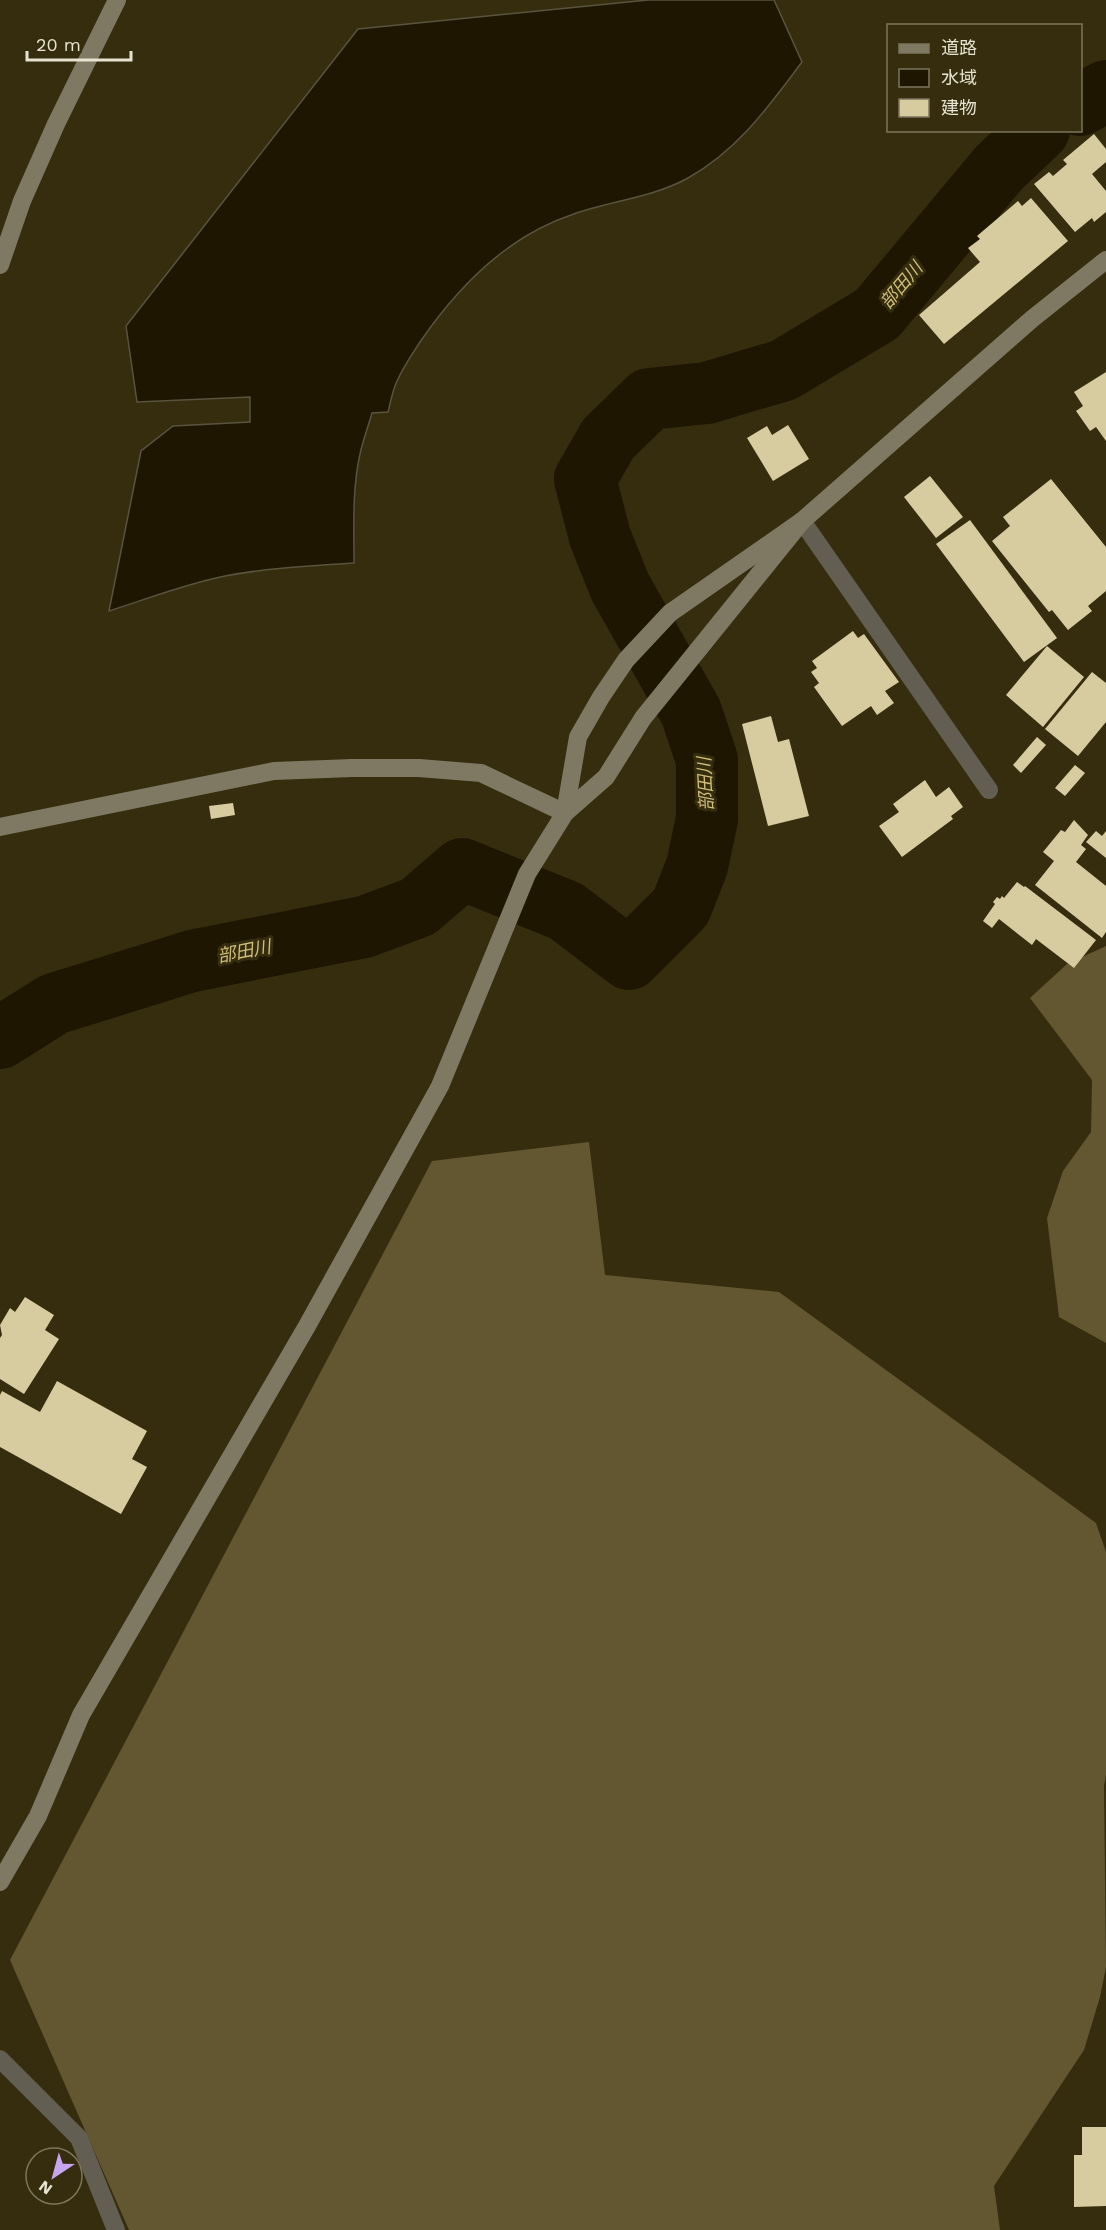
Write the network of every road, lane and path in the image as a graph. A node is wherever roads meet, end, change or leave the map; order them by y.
1 (117, 0) edge
2 (1106, 260) edge
3 (0, 265) edge
4 (802, 521) junction
5 (989, 790) dead end
6 (565, 813) junction
7 (0, 827) edge
8 (0, 1882) edge
9 (0, 2059) edge
10 (116, 2230) edge

1 - 3 street
2 - 4 street
4 - 5 street
4 - 6 street
4 - 6 street
6 - 7 street
6 - 8 street
9 - 10 street

